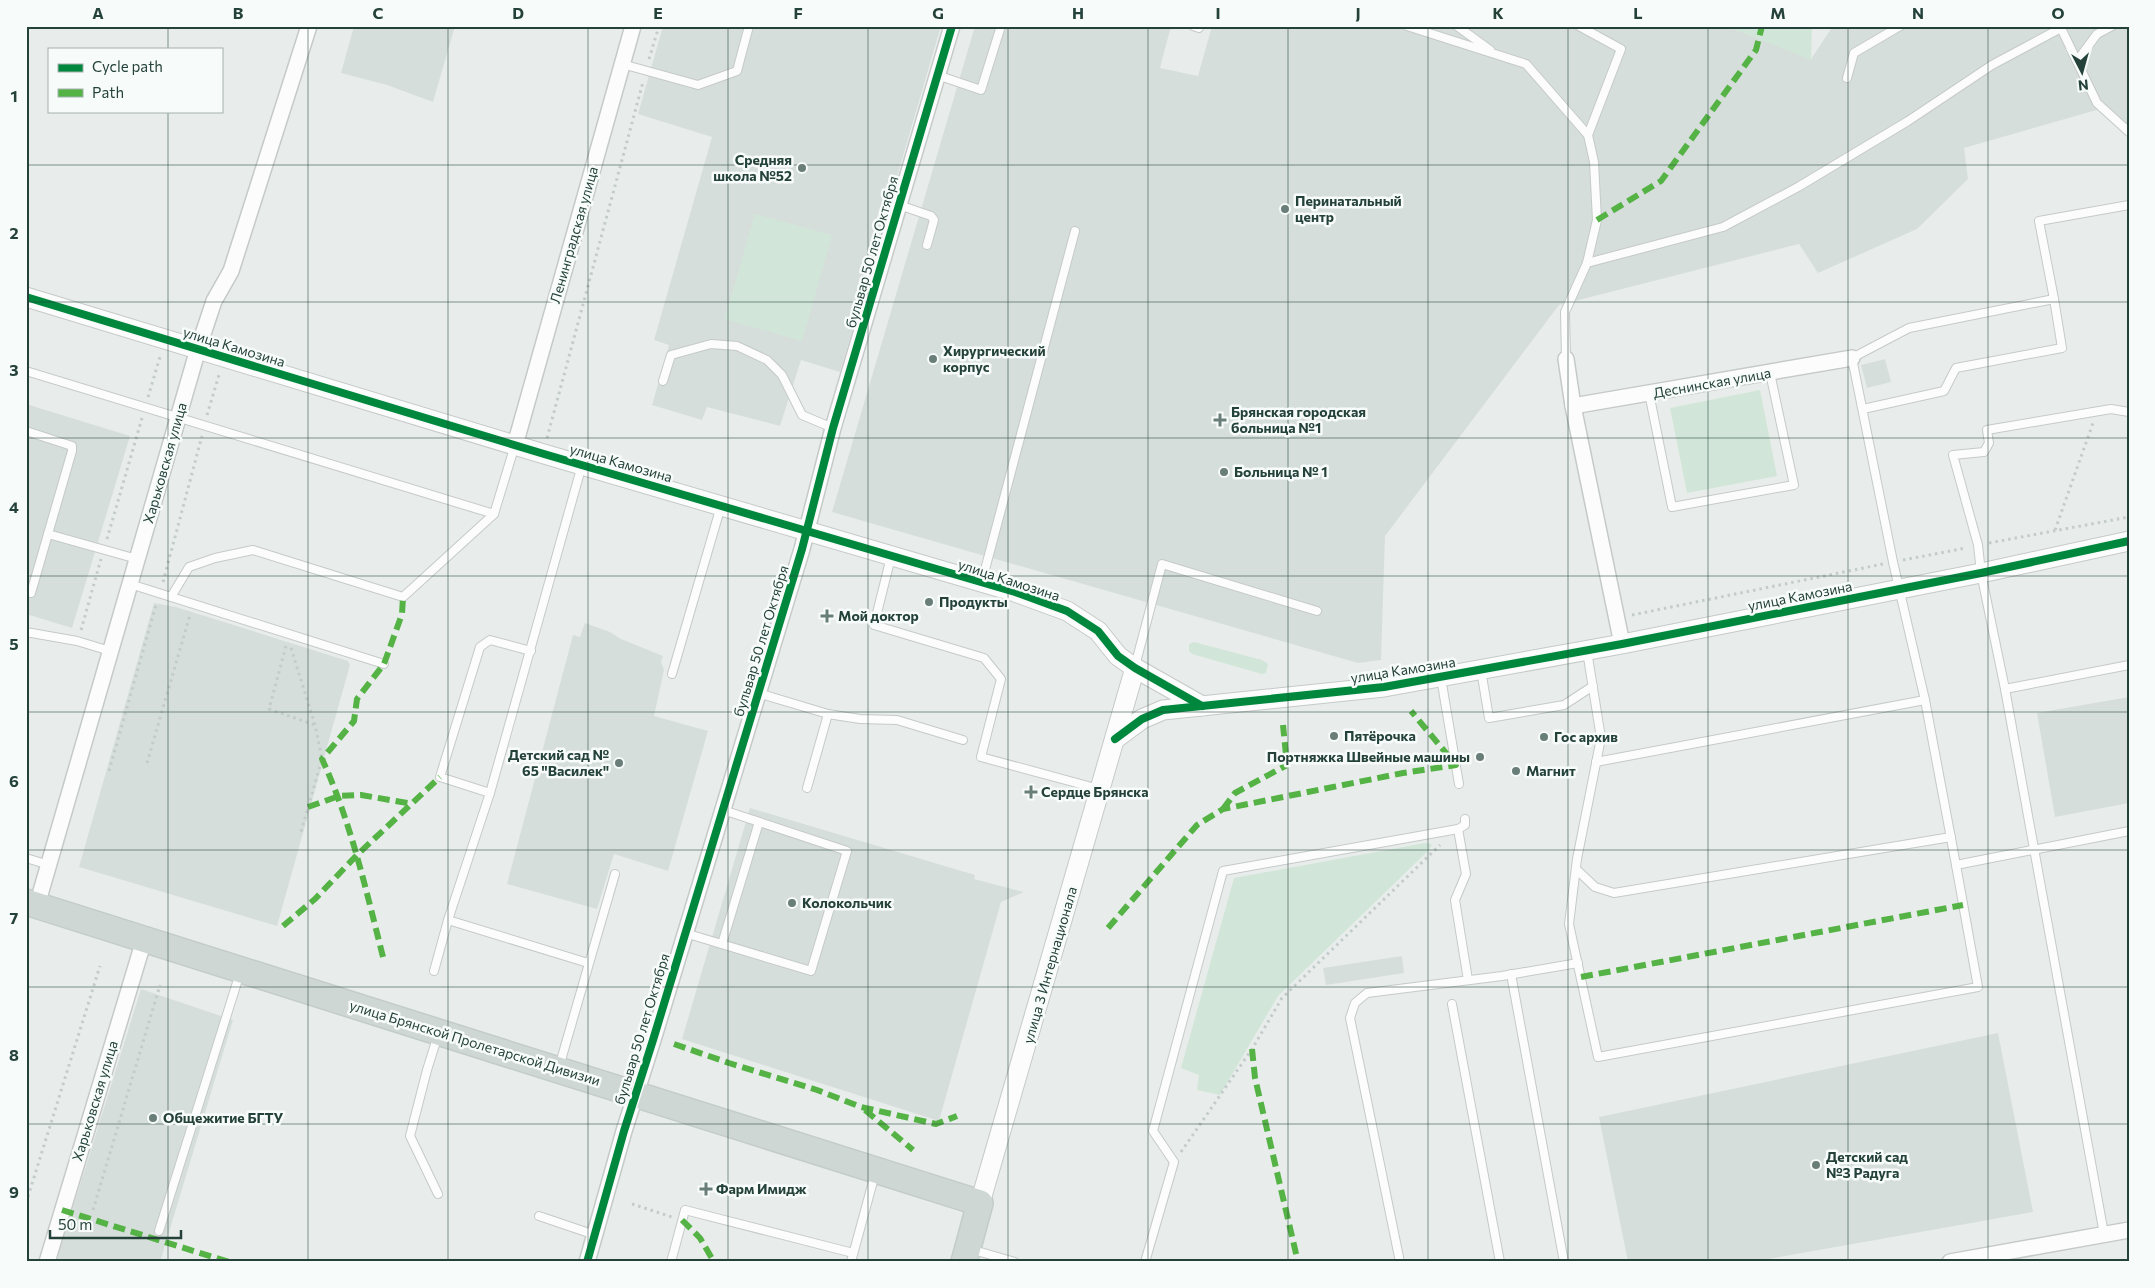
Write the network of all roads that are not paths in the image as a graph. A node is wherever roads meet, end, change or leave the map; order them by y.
1 (309, 26) edge
2 (633, 26) edge
3 (750, 26) edge
4 (952, 26) edge
5 (1001, 26) edge
6 (1406, 26) edge
7 (1457, 26) edge
8 (1580, 26) edge
9 (1900, 26) edge
10 (2112, 26) edge
11 (2061, 27) edge
12 (1496, 54) junction
13 (2077, 61) junction
14 (622, 64) junction
15 (937, 75) junction
16 (1847, 78) dead end
17 (2129, 132) edge
18 (1588, 135) junction
19 (899, 205) junction
20 (2129, 205) edge
21 (1075, 231) dead end
22 (927, 244) dead end
23 (1587, 263) junction
24 (26, 297) edge
25 (2054, 299) junction
26 (198, 349) junction
27 (1852, 358) junction
28 (1566, 359) joint
29 (26, 371) edge
30 (1770, 373) junction
31 (663, 381) dead end
32 (1649, 393) junction
33 (1573, 406) junction
34 (1863, 409) junction
35 (2129, 412) edge
36 (178, 417) junction
37 (833, 428) junction
38 (26, 430) edge
39 (515, 445) junction
40 (582, 465) junction
41 (721, 506) junction
42 (494, 514) junction
43 (806, 532) junction
44 (48, 534) junction
45 (2129, 541) edge
46 (891, 557) junction
47 (137, 559) junction
48 (1981, 573) junction
49 (981, 583) junction
50 (130, 584) junction
51 (1901, 588) junction
52 (31, 593) dead end
53 (171, 597) junction
54 (1317, 611) dead end
55 (26, 632) edge
56 (1622, 644) junction
57 (110, 651) junction
58 (531, 651) junction
59 (1587, 651) junction
60 (384, 664) dead end
61 (2129, 665) edge
62 (1135, 668) junction
63 (1481, 670) junction
64 (672, 674) dead end
65 (1441, 677) junction
66 (1593, 686) junction
67 (2005, 689) junction
68 (758, 693) junction
69 (1925, 700) junction
70 (1202, 706) junction
71 (828, 714) junction
72 (1115, 739) junction
73 (964, 740) dead end
74 (1596, 762) junction
75 (1459, 784) dead end
76 (807, 788) dead end
77 (1101, 790) junction
78 (490, 793) junction
79 (723, 810) junction
80 (1464, 819) dead end
81 (759, 822) junction
82 (1458, 828) junction
83 (2129, 831) edge
84 (1951, 837) junction
85 (2034, 850) junction
86 (26, 858) edge
87 (1956, 865) junction
88 (49, 866) junction
89 (1576, 869) junction
90 (615, 874) dead end
91 (32, 903) edge
92 (448, 920) junction
93 (685, 933) junction
94 (144, 940) junction
95 (722, 944) junction
96 (588, 963) junction
97 (1578, 963) junction
98 (241, 970) junction
99 (434, 971) dead end
100 (1511, 974) junction
101 (1468, 980) junction
102 (1452, 1004) dead end
103 (440, 1031) junction
104 (558, 1069) junction
105 (636, 1094) junction
106 (876, 1170) junction
107 (438, 1194) dead end
108 (980, 1203) junction
109 (539, 1216) dead end
110 (2129, 1230) edge
111 (159, 1231) dead end
112 (2104, 1234) junction
113 (595, 1235) junction
114 (853, 1253) junction
115 (966, 1255) edge
116 (47, 1262) edge
117 (587, 1262) edge
118 (671, 1262) edge
119 (851, 1262) edge
120 (1015, 1262) edge
121 (1145, 1262) edge
122 (1400, 1262) edge
123 (1500, 1262) edge
124 (1564, 1262) edge
125 (1950, 1262) edge

1 - 26 street, Харьковская улица
2 - 14 street, Ленинградская улица
3 - 14 lane
4 - 15 street, бульвар 50 лет Октября
5 - 15 lane
6 - 12 lane
7 - 12 lane
8 - 18 lane
9 - 16 lane
10 - 13 lane
11 - 13 lane
11 - 23 lane
12 - 18 lane
13 - 17 lane
14 - 39 street, Ленинградская улица
15 - 19 street, бульвар 50 лет Октября
18 - 23 lane
19 - 22 lane
19 - 37 street, бульвар 50 лет Октября
20 - 25 lane
21 - 49 lane
23 - 28 lane
24 - 26 street, улица Камозина
25 - 27 lane
25 - 34 lane
26 - 36 street, Харьковская улица
26 - 39 street, улица Камозина
27 - 30 street, Деснинская улица
27 - 34 lane
28 - 33 street
29 - 36 lane
30 - 32 street, Деснинская улица
30 - 32 lane
31 - 37 lane
32 - 33 street, Деснинская улица
33 - 56 street
34 - 51 lane
35 - 48 lane
36 - 42 lane
36 - 47 street, Харьковская улица
37 - 43 street, бульвар 50 лет Октября
38 - 44 lane
39 - 40 street, улица Камозина
39 - 42 lane
40 - 41 street, улица Камозина
40 - 58 lane
41 - 43 street, улица Камозина
41 - 64 lane
42 - 53 lane
43 - 46 street, улица Камозина
43 - 68 street, бульвар 50 лет Октября
44 - 47 lane
44 - 52 lane
45 - 48 street, улица Камозина
46 - 49 street, улица Камозина
46 - 77 lane
47 - 50 street, Харьковская улица
48 - 51 street, улица Камозина
48 - 67 lane
49 - 62 street, улица Камозина
50 - 53 lane
50 - 57 street, Харьковская улица
51 - 56 street, улица Камозина
51 - 69 lane
53 - 60 lane
54 - 62 lane
55 - 57 lane
56 - 59 street, улица Камозина
57 - 88 street, Харьковская улица
58 - 78 lane
58 - 78 lane
59 - 63 street, улица Камозина
59 - 66 lane
61 - 67 lane
62 - 70 street, улица Камозина
62 - 72 street, улица 3 Интернационала
63 - 65 street, улица Камозина
63 - 66 lane
65 - 70 street, улица Камозина
65 - 75 lane
66 - 74 lane
67 - 85 lane
68 - 71 lane
68 - 79 street, бульвар 50 лет Октября
69 - 74 lane
69 - 84 lane
70 - 72 street
71 - 73 lane
71 - 76 lane
72 - 77 street, улица 3 Интернационала
74 - 89 lane
77 - 108 street, улица 3 Интернационала
78 - 92 lane
79 - 81 lane
79 - 93 street, бульвар 50 лет Октября
80 - 82 lane
81 - 95 lane
81 - 95 lane
82 - 101 lane
82 - 121 lane
83 - 85 lane
84 - 87 lane
84 - 89 lane
85 - 87 lane
85 - 112 lane
86 - 88 lane
87 - 97 lane
88 - 91 street, Харьковская улица
89 - 97 lane
90 - 96 lane
91 - 94 main road, улица Брянской Пролетарской Дивизии
92 - 96 lane
92 - 99 lane
93 - 95 lane
93 - 105 street, бульвар 50 лет Октября
94 - 98 main road, улица Брянской Пролетарской Дивизии
94 - 116 street, Харьковская улица
96 - 104 lane
97 - 100 lane
98 - 103 main road, улица Брянской Пролетарской Дивизии
98 - 111 lane
100 - 101 lane
100 - 124 lane
101 - 122 lane
102 - 123 lane
103 - 104 main road, улица Брянской Пролетарской Дивизии
103 - 107 lane
104 - 105 main road, улица Брянской Пролетарской Дивизии
105 - 106 main road, улица Брянской Пролетарской Дивизии
105 - 113 street, бульвар 50 лет Октября
106 - 108 main road, улица Брянской Пролетарской Дивизии
106 - 114 lane
108 - 115 main road, улица 3 Интернационала
109 - 113 lane
110 - 112 street
112 - 125 street
113 - 117 street, бульвар 50 лет Октября
114 - 118 lane
114 - 119 lane
115 - 120 lane

